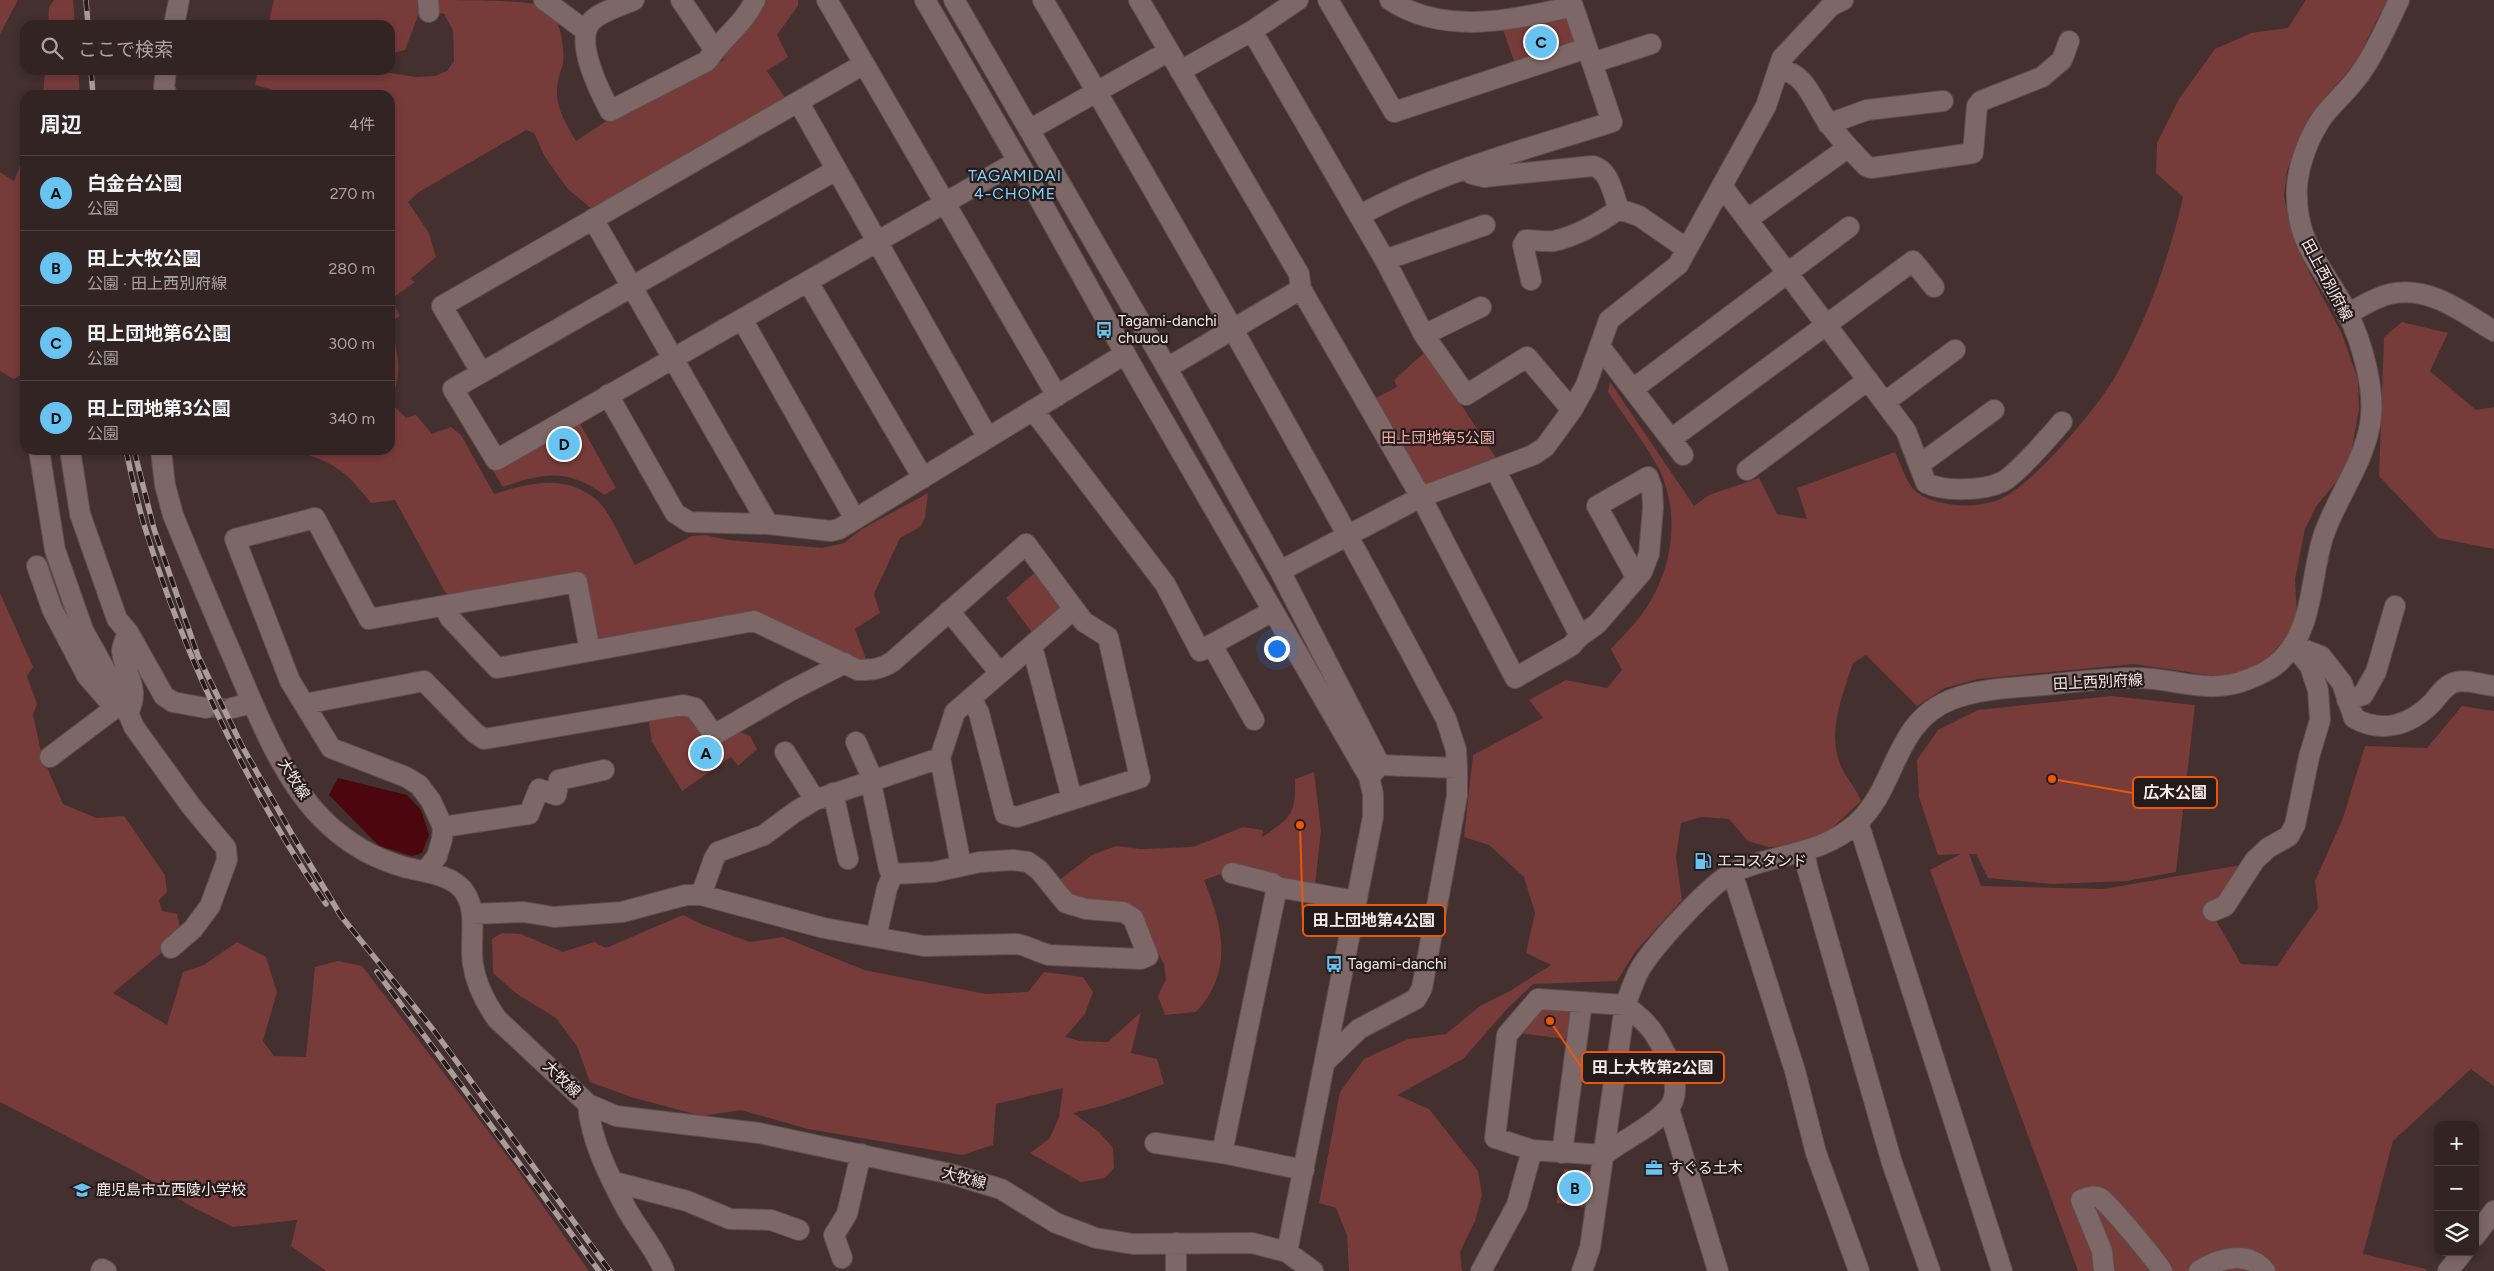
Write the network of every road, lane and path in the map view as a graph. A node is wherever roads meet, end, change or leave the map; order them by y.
1 (179, 0) edge
2 (544, 0) edge
3 (634, 0) edge
4 (681, 0) edge
5 (755, 0) edge
6 (827, 0) edge
7 (925, 0) edge
8 (954, 0) edge
9 (1043, 0) edge
10 (1298, 0) edge
11 (1328, 0) edge
12 (1390, 0) edge
13 (1843, 0) edge
14 (2400, 0) edge
15 (1147, 3) edge
16 (175, 20) edge
17 (1252, 31) junction
18 (586, 32) junction
19 (2069, 42) dead end
20 (1651, 44) dead end
21 (714, 49) junction
22 (1169, 51) junction
23 (1590, 56) junction
24 (864, 64) junction
25 (1778, 70) junction
26 (1180, 71) junction
27 (165, 75) edge
28 (165, 90) edge
29 (1097, 92) junction
30 (1942, 100) dead end
31 (799, 103) junction
32 (1828, 124) junction
33 (1029, 130) junction
34 (1839, 154) dead end
35 (1018, 161) junction
36 (1469, 167) junction
37 (836, 170) junction
38 (1722, 186) junction
39 (945, 203) junction
40 (1619, 209) junction
41 (1359, 216) junction
42 (593, 219) junction
43 (1748, 219) junction
44 (1486, 225) dead end
45 (1849, 227) dead end
46 (876, 242) junction
47 (1688, 249) junction
48 (1385, 260) junction
49 (1788, 273) junction
50 (1531, 280) dead end
51 (808, 282) junction
52 (632, 287) junction
53 (1934, 287) dead end
54 (1301, 289) junction
55 (1480, 307) dead end
56 (2348, 314) junction
57 (742, 319) junction
58 (1828, 325) junction
59 (1235, 329) junction
60 (2494, 331) edge
61 (1424, 334) junction
62 (1601, 348) junction
63 (1955, 350) dead end
64 (1125, 354) junction
65 (673, 358) junction
66 (1167, 368) junction
67 (481, 372) junction
68 (1868, 380) junction
69 (1632, 389) junction
70 (608, 396) junction
71 (1057, 396) junction
72 (1885, 402) junction
73 (1034, 410) junction
74 (1572, 410) junction
75 (1994, 410) dead end
76 (2062, 422) dead end
77 (988, 438) junction
78 (1671, 439) junction
79 (40, 455) edge
80 (71, 455) edge
81 (162, 455) edge
82 (1683, 455) dead end
83 (1919, 465) junction
84 (1495, 469) junction
85 (1748, 470) dead end
86 (922, 478) junction
87 (1421, 497) junction
88 (855, 519) junction
89 (768, 524) junction
90 (1349, 535) junction
91 (37, 566) dead end
92 (1280, 571) junction
93 (1636, 577) dead end
94 (444, 606) junction
95 (2396, 606) dead end
96 (1074, 609) junction
97 (949, 611) junction
98 (1273, 612) junction
99 (128, 632) junction
100 (1580, 636) junction
101 (1212, 645) junction
102 (2293, 645) junction
103 (1032, 646) junction
104 (590, 651) junction
105 (846, 663) junction
106 (1000, 673) junction
107 (2494, 686) edge
108 (971, 698) junction
109 (2347, 700) junction
110 (252, 703) junction
111 (304, 704) junction
112 (122, 708) junction
113 (206, 708) tunnel mouth
114 (232, 708) tunnel mouth
115 (1254, 720) dead end
116 (856, 742) dead end
117 (784, 752) dead end
118 (50, 757) dead end
119 (940, 758) junction
120 (1456, 768) junction
121 (604, 770) dead end
122 (1374, 771) junction
123 (872, 782) junction
124 (824, 797) junction
125 (1072, 799) junction
126 (1858, 822) junction
127 (443, 827) junction
128 (1805, 852) junction
129 (848, 859) dead end
130 (961, 865) junction
131 (426, 871) junction
132 (1732, 872) junction
133 (1232, 873) dead end
134 (894, 874) junction
135 (1277, 887) junction
136 (701, 895) junction
137 (1356, 901) junction
138 (2213, 911) dead end
139 (472, 914) junction
140 (876, 937) junction
141 (171, 948) dead end
142 (1582, 1002) junction
143 (1625, 1005) junction
144 (1326, 1061) junction
145 (588, 1104) junction
146 (1669, 1109) junction
147 (1155, 1143) dead end
148 (1532, 1150) junction
149 (1222, 1153) junction
150 (1562, 1153) junction
151 (861, 1154) junction
152 (1604, 1155) junction
153 (1304, 1170) junction
154 (614, 1182) junction
155 (2494, 1212) edge
156 (799, 1230) dead end
157 (2479, 1231) edge
158 (1176, 1243) junction
159 (1287, 1252) junction
160 (2460, 1256) edge
161 (842, 1258) dead end
162 (101, 1271) edge
163 (106, 1271) edge
164 (664, 1271) edge
165 (1176, 1271) edge
166 (1313, 1271) edge
167 (1481, 1271) edge
168 (1582, 1271) edge
169 (1718, 1271) edge
170 (1859, 1271) edge
171 (1930, 1271) edge
172 (2002, 1271) edge
173 (2104, 1271) edge
174 (2162, 1271) edge
175 (2199, 1271) edge
176 (2265, 1271) edge
177 (2448, 1271) edge

1 - 16 street
2 - 18 street
3 - 18 street
4 - 21 street
5 - 21 street
6 - 24 street
7 - 35 street
8 - 33 street
9 - 29 street
10 - 17 street
11 - 23 street
12 - 23 street
13 - 25 street
14 - 56 street, 田上西別府線
15 - 22 street
17 - 26 street
17 - 41 street
18 - 21 street
19 - 32 street
20 - 23 street
22 - 26 street
22 - 29 street
23 - 36 street
24 - 31 street
24 - 39 street
25 - 32 street
25 - 38 street
26 - 54 street
27 - 28 street
29 - 33 street
29 - 59 street
30 - 32 street
31 - 37 street
31 - 42 street
33 - 66 street
34 - 43 street
35 - 39 street
35 - 64 street
36 - 40 street
36 - 41 street
37 - 46 street
37 - 52 street
38 - 43 street
38 - 47 street
39 - 46 street
39 - 71 street
40 - 47 street
40 - 50 street
41 - 48 street
42 - 52 street
42 - 67 street
43 - 49 street
44 - 48 street
45 - 49 street
46 - 51 street
46 - 77 street
47 - 62 street
48 - 61 street
49 - 58 street
49 - 69 street
51 - 57 street
51 - 86 street
52 - 65 street
52 - 67 street
53 - 58 street
54 - 59 street
54 - 87 street
55 - 61 street
56 - 60 street
56 - 102 street, 田上西別府線
57 - 65 street
57 - 88 street
58 - 68 street
58 - 78 street
59 - 66 street
59 - 90 street
61 - 74 street
62 - 69 street
62 - 74 street
63 - 72 street
64 - 71 street
64 - 98 street
65 - 70 street
65 - 89 street
66 - 92 street
67 - 70 street
68 - 72 street
68 - 85 street
69 - 78 street
70 - 89 street
71 - 73 street
72 - 83 street
73 - 77 street
73 - 101 street
74 - 84 street
75 - 83 street
76 - 83 street
77 - 86 street
78 - 82 street
79 - 112 street
80 - 99 street
81 - 110 street, 大牧線
84 - 87 street
84 - 100 street
86 - 88 street
87 - 90 street
87 - 100 street
88 - 89 street
90 - 92 street
90 - 120 street
91 - 112 street
92 - 122 street
93 - 100 street
94 - 104 street
94 - 104 street
94 - 111 street
95 - 109 street
96 - 97 street
96 - 103 street
96 - 125 street
97 - 105 street
97 - 106 street
98 - 101 street
98 - 122 street
99 - 112 street
99 - 113 street
101 - 115 street
102 - 109 street
102 - 126 street, 田上西別府線
102 - 138 street
103 - 106 street
103 - 125 street
104 - 105 street
105 - 111 street
106 - 108 street
107 - 109 street
108 - 119 street
108 - 125 street
110 - 114 street
110 - 131 street, 大牧線
111 - 127 street
112 - 118 street
112 - 141 street
116 - 123 street
117 - 124 street
119 - 123 street
119 - 130 street
120 - 122 street
120 - 144 street
121 - 127 street
122 - 137 street
123 - 124 street
123 - 134 street
124 - 129 street
124 - 136 street
126 - 128 street, 田上西別府線
126 - 172 street
127 - 131 street
128 - 132 street, 田上西別府線
128 - 171 street
130 - 134 street
130 - 140 street
131 - 139 street, 大牧線
132 - 143 street, 田上西別府線
132 - 170 street
133 - 135 street
134 - 140 street
135 - 137 street
135 - 149 street
136 - 139 street
136 - 140 street
137 - 144 street
139 - 145 street, 大牧線
142 - 143 street
142 - 148 street
142 - 150 street
143 - 146 street
143 - 152 street, 田上西別府線
144 - 153 street
145 - 151 street, 大牧線
145 - 154 street
146 - 152 street
146 - 169 street
147 - 149 street
148 - 150 street
148 - 167 street
149 - 153 street
150 - 152 street
151 - 158 street, 大牧線
151 - 161 street
152 - 168 street, 田上西別府線
153 - 159 street
154 - 156 street
154 - 164 street
155 - 157 street
158 - 159 street, 大牧線
158 - 165 street
159 - 166 street, 大牧線
160 - 177 street
162 - 163 street
173 - 174 street
175 - 176 street

